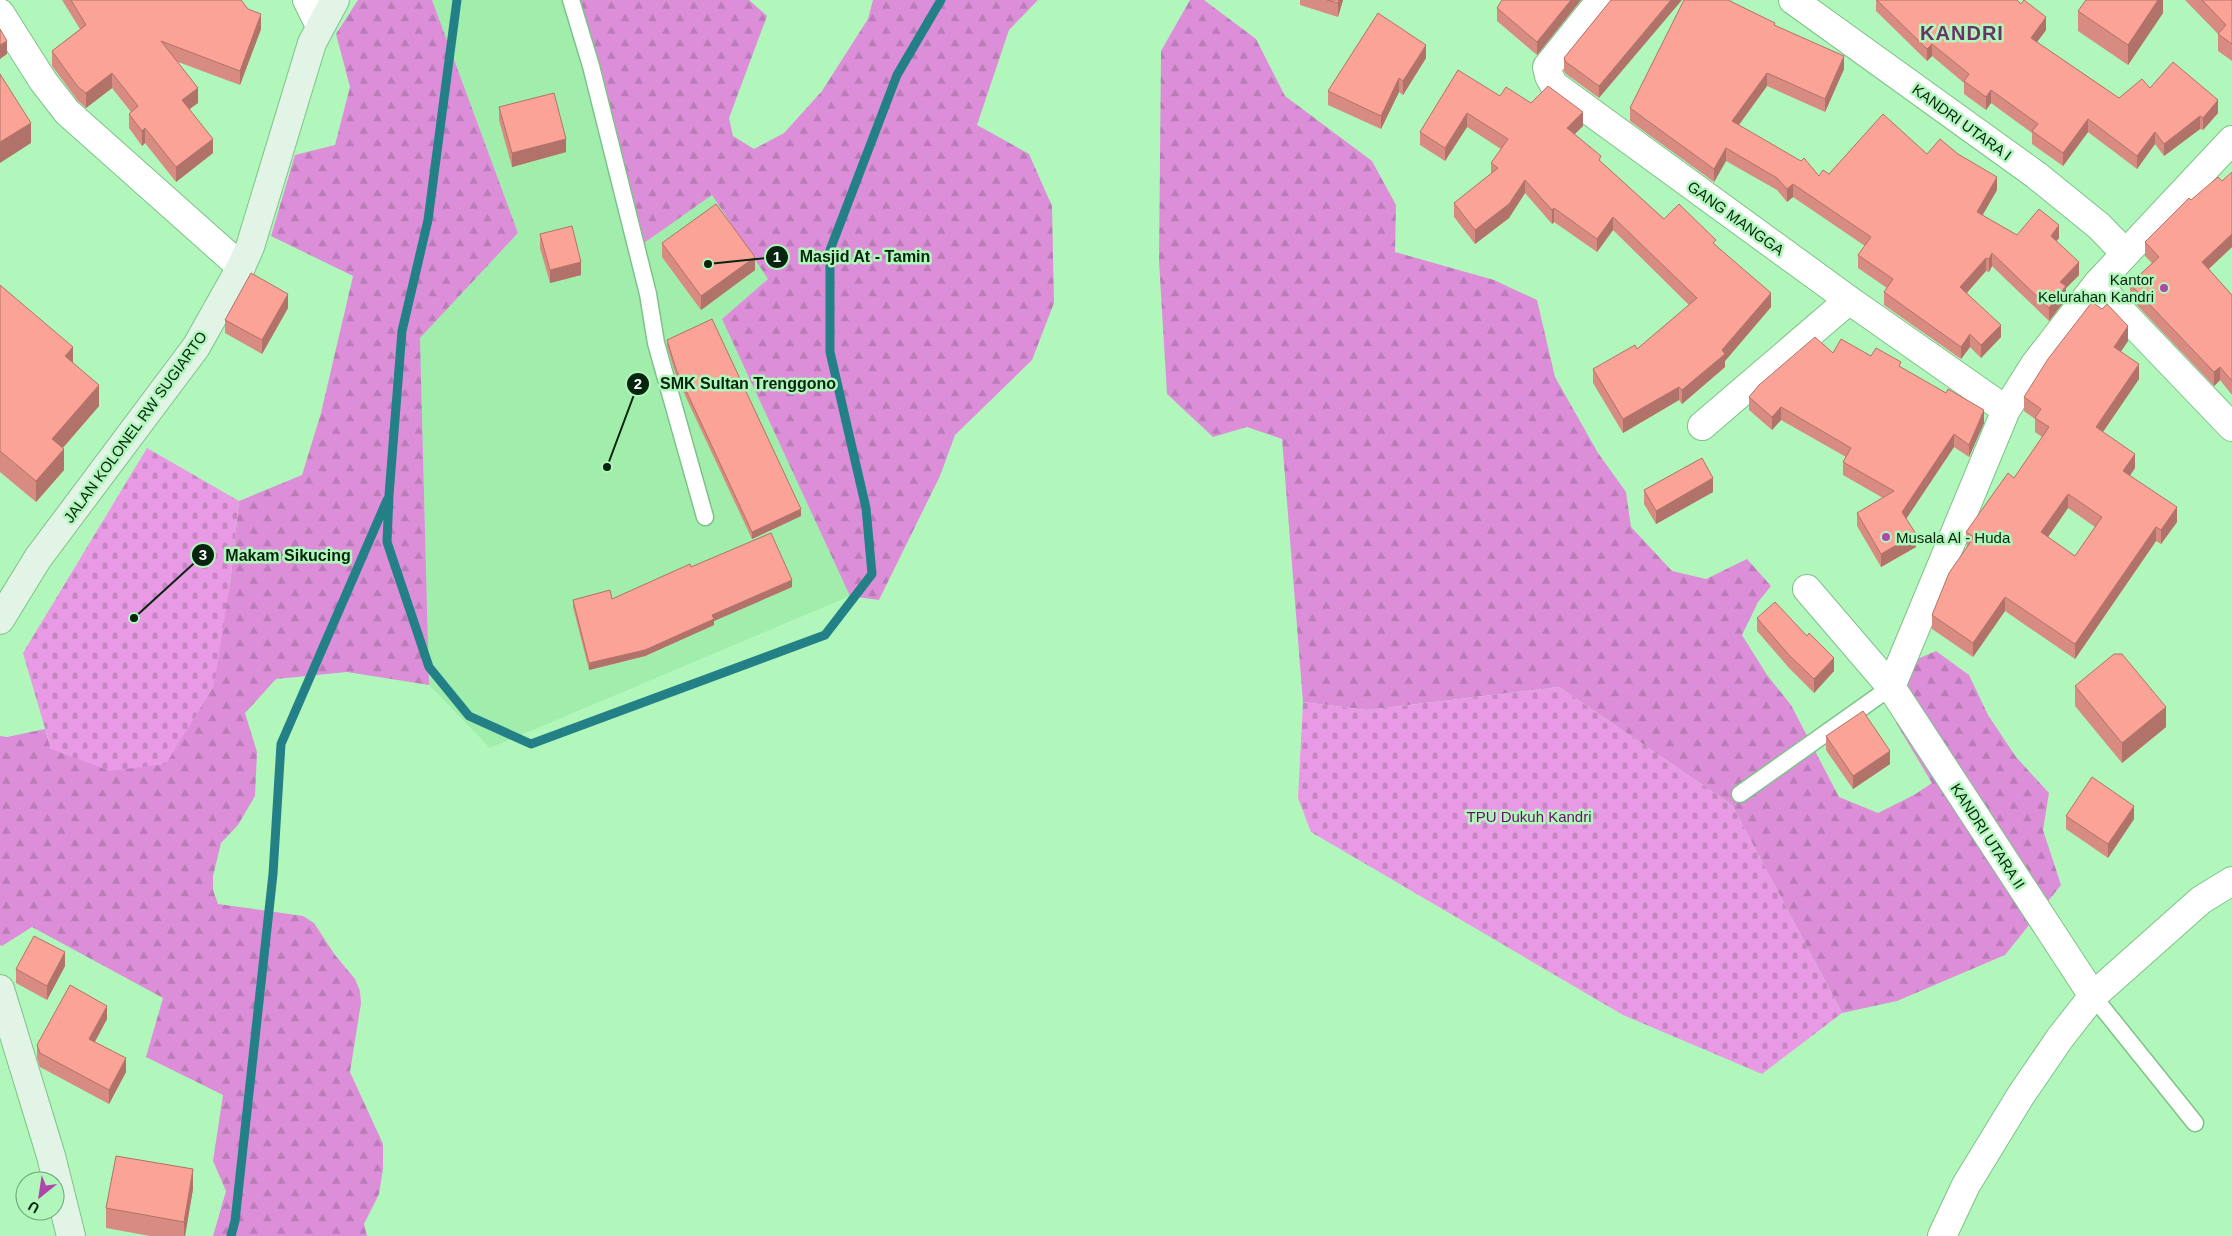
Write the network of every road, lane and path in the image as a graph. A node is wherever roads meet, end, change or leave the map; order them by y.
1 (307, 0) edge
2 (335, 0) edge
3 (571, 0) edge
4 (1600, 0) edge
5 (1792, 0) edge
6 (0, 13) edge
7 (320, 26) junction
8 (2232, 140) edge
9 (2124, 253) junction
10 (241, 267) junction
11 (2098, 283) junction
12 (1849, 300) junction
13 (2006, 410) junction
14 (1702, 426) dead end
15 (2232, 427) edge
16 (705, 517) dead end
17 (1807, 589) dead end
18 (0, 620) edge
19 (1893, 681) junction
20 (1740, 794) dead end
21 (2232, 881) edge
22 (0, 989) edge
23 (2093, 996) junction
24 (9, 1040) edge
25 (2195, 1123) dead end
26 (71, 1236) edge
27 (1942, 1236) edge

1 - 7 street
2 - 7 main road, JALAN KOLONEL RW SUGIARTO
3 - 16 lane
4 - 12 street, GANG MANGGA
5 - 9 street, KANDRI UTARA I
6 - 10 street
7 - 10 main road, JALAN KOLONEL RW SUGIARTO
8 - 9 street
9 - 11 street
10 - 18 main road, JALAN KOLONEL RW SUGIARTO
11 - 13 street
11 - 15 street
12 - 13 street, GANG MANGGA
12 - 14 street
13 - 19 street
17 - 19 street, KANDRI UTARA II
19 - 20 lane
19 - 23 street, KANDRI UTARA II
21 - 23 street
22 - 24 main road
23 - 25 lane
23 - 27 street
24 - 26 main road

